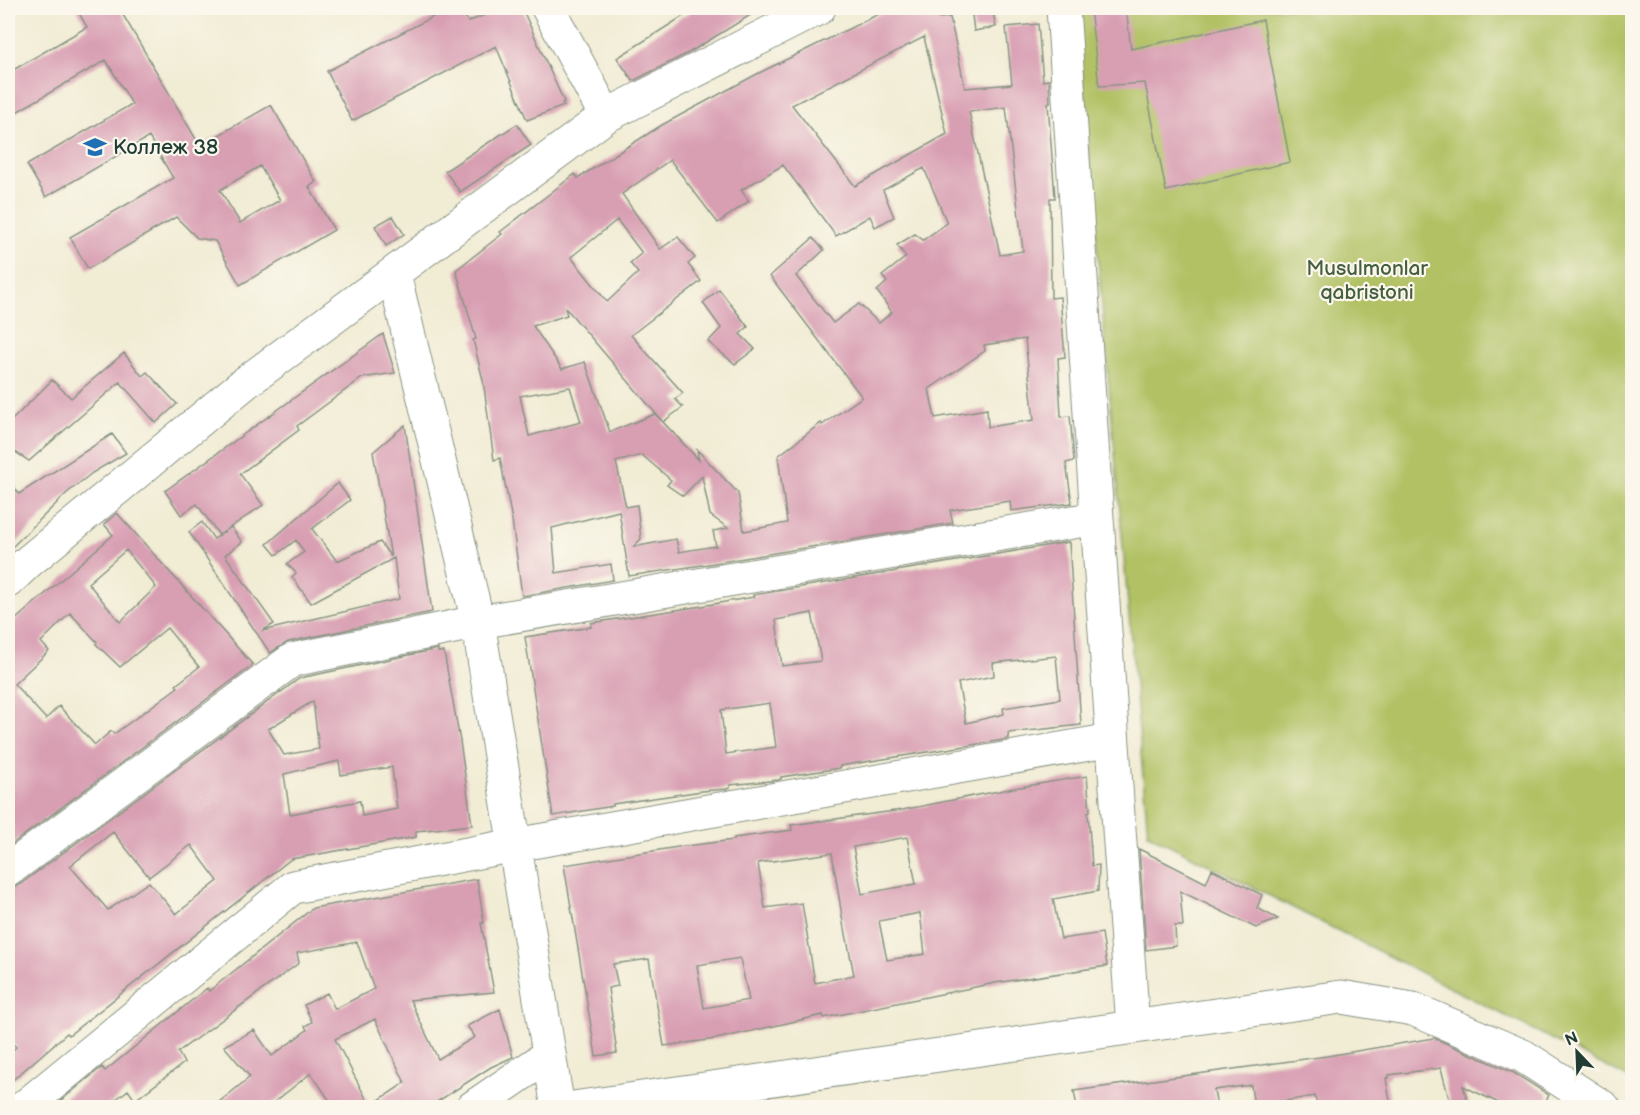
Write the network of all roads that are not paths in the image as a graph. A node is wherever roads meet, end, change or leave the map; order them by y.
1 (548, 8) edge
2 (819, 8) edge
3 (1063, 8) edge
4 (606, 116) junction
5 (394, 274) junction
6 (1097, 518) junction
7 (8, 581) edge
8 (478, 622) junction
9 (1112, 740) junction
10 (515, 845) junction
11 (8, 870) edge
12 (1133, 1027) junction
13 (549, 1055) junction
14 (23, 1107) edge
15 (472, 1107) edge
16 (558, 1107) edge
17 (573, 1107) edge
18 (1604, 1107) edge

1 - 4 street
2 - 4 street
3 - 6 street
4 - 5 street
5 - 7 street
5 - 8 street
6 - 8 street
6 - 9 street
8 - 10 street
8 - 11 street
9 - 10 street
9 - 12 street
10 - 13 street
10 - 14 street
12 - 17 street
12 - 18 street
13 - 15 street
13 - 16 street

